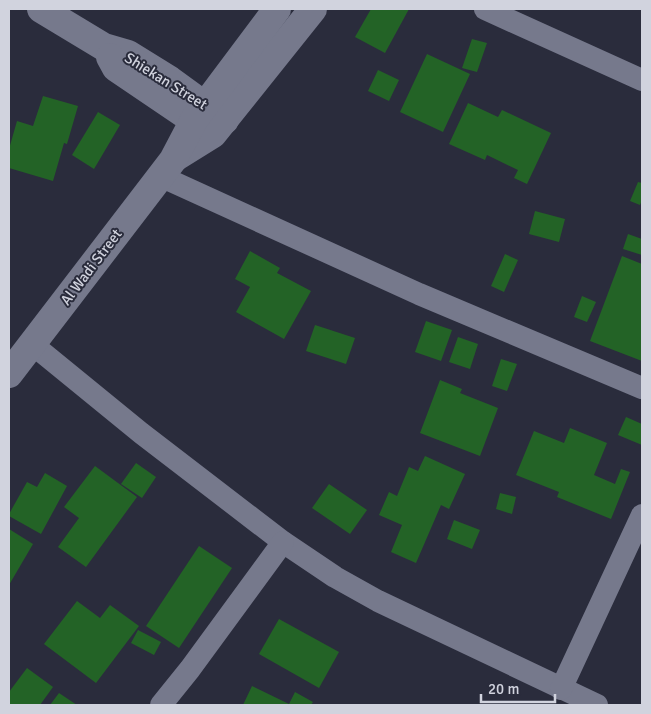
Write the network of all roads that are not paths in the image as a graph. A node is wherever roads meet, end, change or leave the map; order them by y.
1 (41, 9) edge
2 (277, 9) edge
3 (313, 9) edge
4 (485, 9) edge
5 (642, 80) edge
6 (209, 120) junction
7 (166, 168) junction
8 (32, 344) junction
9 (9, 374) edge
10 (642, 388) edge
11 (642, 515) edge
12 (283, 542) junction
13 (561, 689) junction
14 (161, 705) edge
15 (597, 705) edge

1 - 6 main road, Shiekan Street
2 - 6 main road, Al Wadi Street
3 - 6 main road, Al Wadi Street
4 - 5 street
6 - 7 main road, Al Wadi Street
7 - 8 main road, Al Wadi Street
7 - 10 street
8 - 9 main road, Al Wadi Street
8 - 12 street
11 - 13 street
12 - 13 street
12 - 14 street
13 - 15 street

